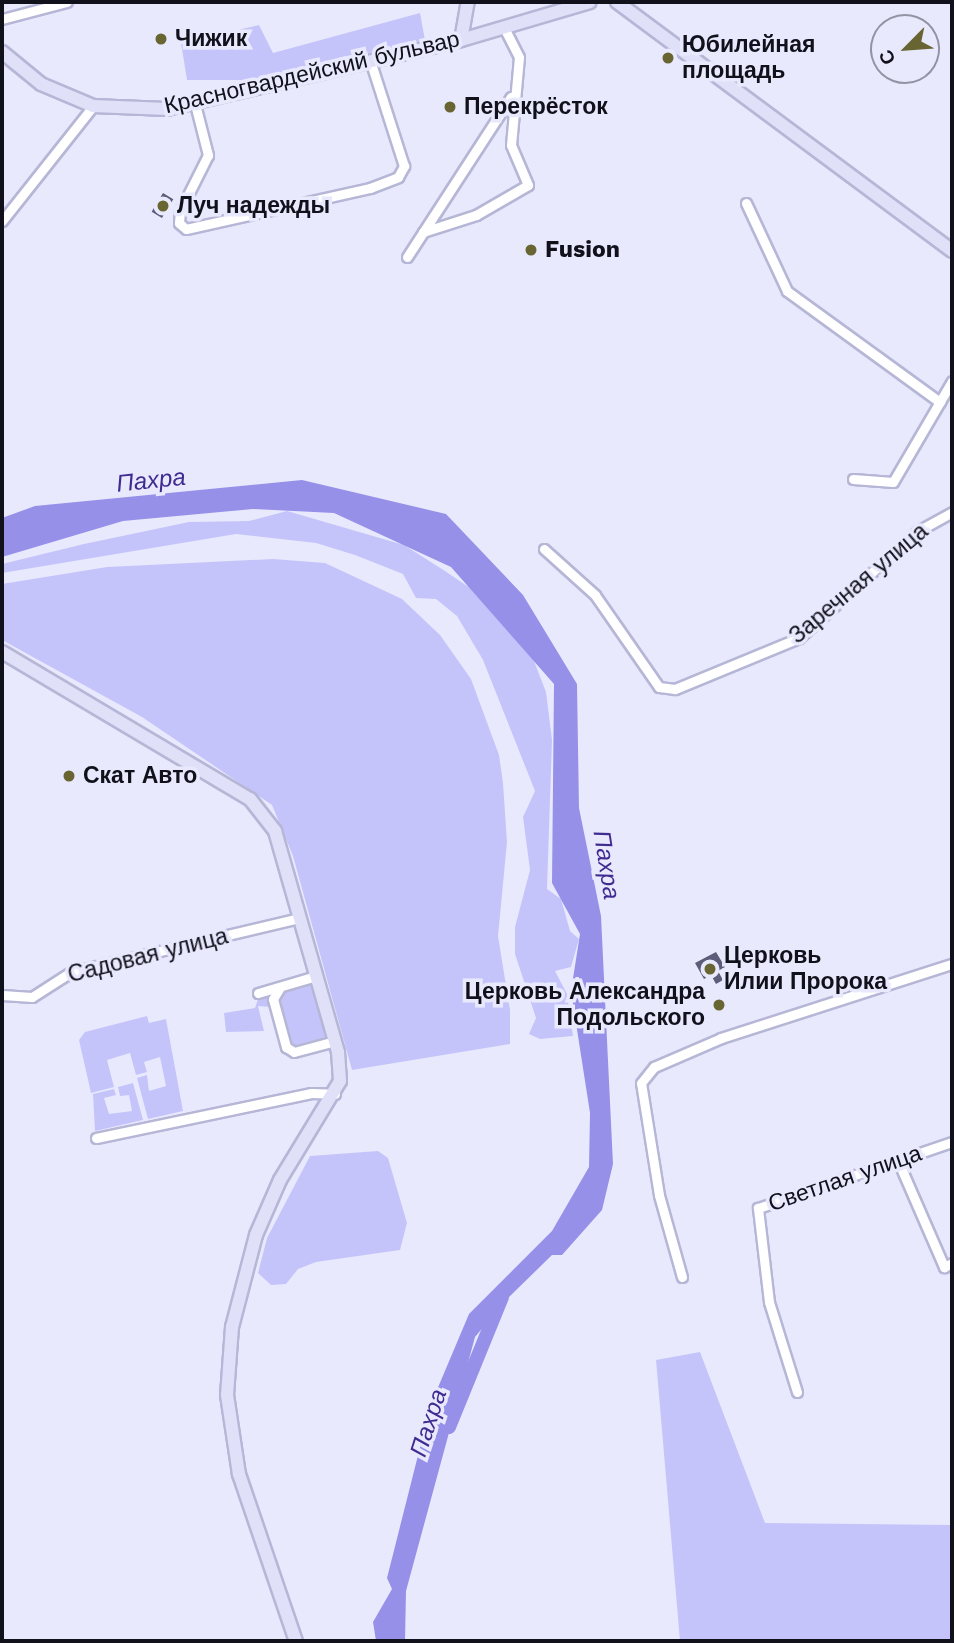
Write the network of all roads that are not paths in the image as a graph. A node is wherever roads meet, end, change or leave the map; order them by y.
1 (67, 2) edge
2 (468, 2) edge
3 (590, 2) edge
4 (617, 2) edge
5 (2, 19) edge
6 (504, 27) junction
7 (461, 40) junction
8 (2, 52) edge
9 (371, 62) junction
10 (512, 96) junction
11 (195, 104) junction
12 (93, 106) junction
13 (746, 203) dead end
14 (2, 221) edge
15 (423, 232) junction
16 (952, 251) edge
17 (407, 257) dead end
18 (952, 381) edge
19 (940, 402) junction
20 (853, 479) dead end
21 (952, 512) edge
22 (544, 549) dead end
23 (2, 652) edge
24 (299, 918) junction
25 (952, 964) edge
26 (316, 976) junction
27 (279, 989) junction
28 (258, 993) dead end
29 (2, 995) edge
30 (335, 1041) junction
31 (335, 1094) junction
32 (96, 1138) dead end
33 (952, 1142) edge
34 (898, 1161) junction
35 (952, 1263) edge
36 (682, 1277) dead end
37 (797, 1392) dead end
38 (296, 1641) edge

1 - 5 street
2 - 7 main road
3 - 6 main road, Красногвардейский бульвар
4 - 16 main road
6 - 7 main road, Красногвардейский бульвар
6 - 10 street
7 - 9 main road, Красногвардейский бульвар
8 - 12 main road, Красногвардейский бульвар
9 - 11 main road, Красногвардейский бульвар
9 - 11 street
10 - 15 street
10 - 15 street
11 - 12 main road, Красногвардейский бульвар
12 - 14 street
13 - 19 street
15 - 17 street
18 - 19 street
19 - 20 street
21 - 22 street, Заречная улица
23 - 24 main road
24 - 26 main road
24 - 29 street, Садовая улица
25 - 36 street
26 - 27 street
26 - 30 main road
27 - 28 street
27 - 30 street
30 - 31 main road
31 - 32 street
31 - 38 main road
33 - 34 street, Светлая улица
34 - 35 street
34 - 37 street, Светлая улица

